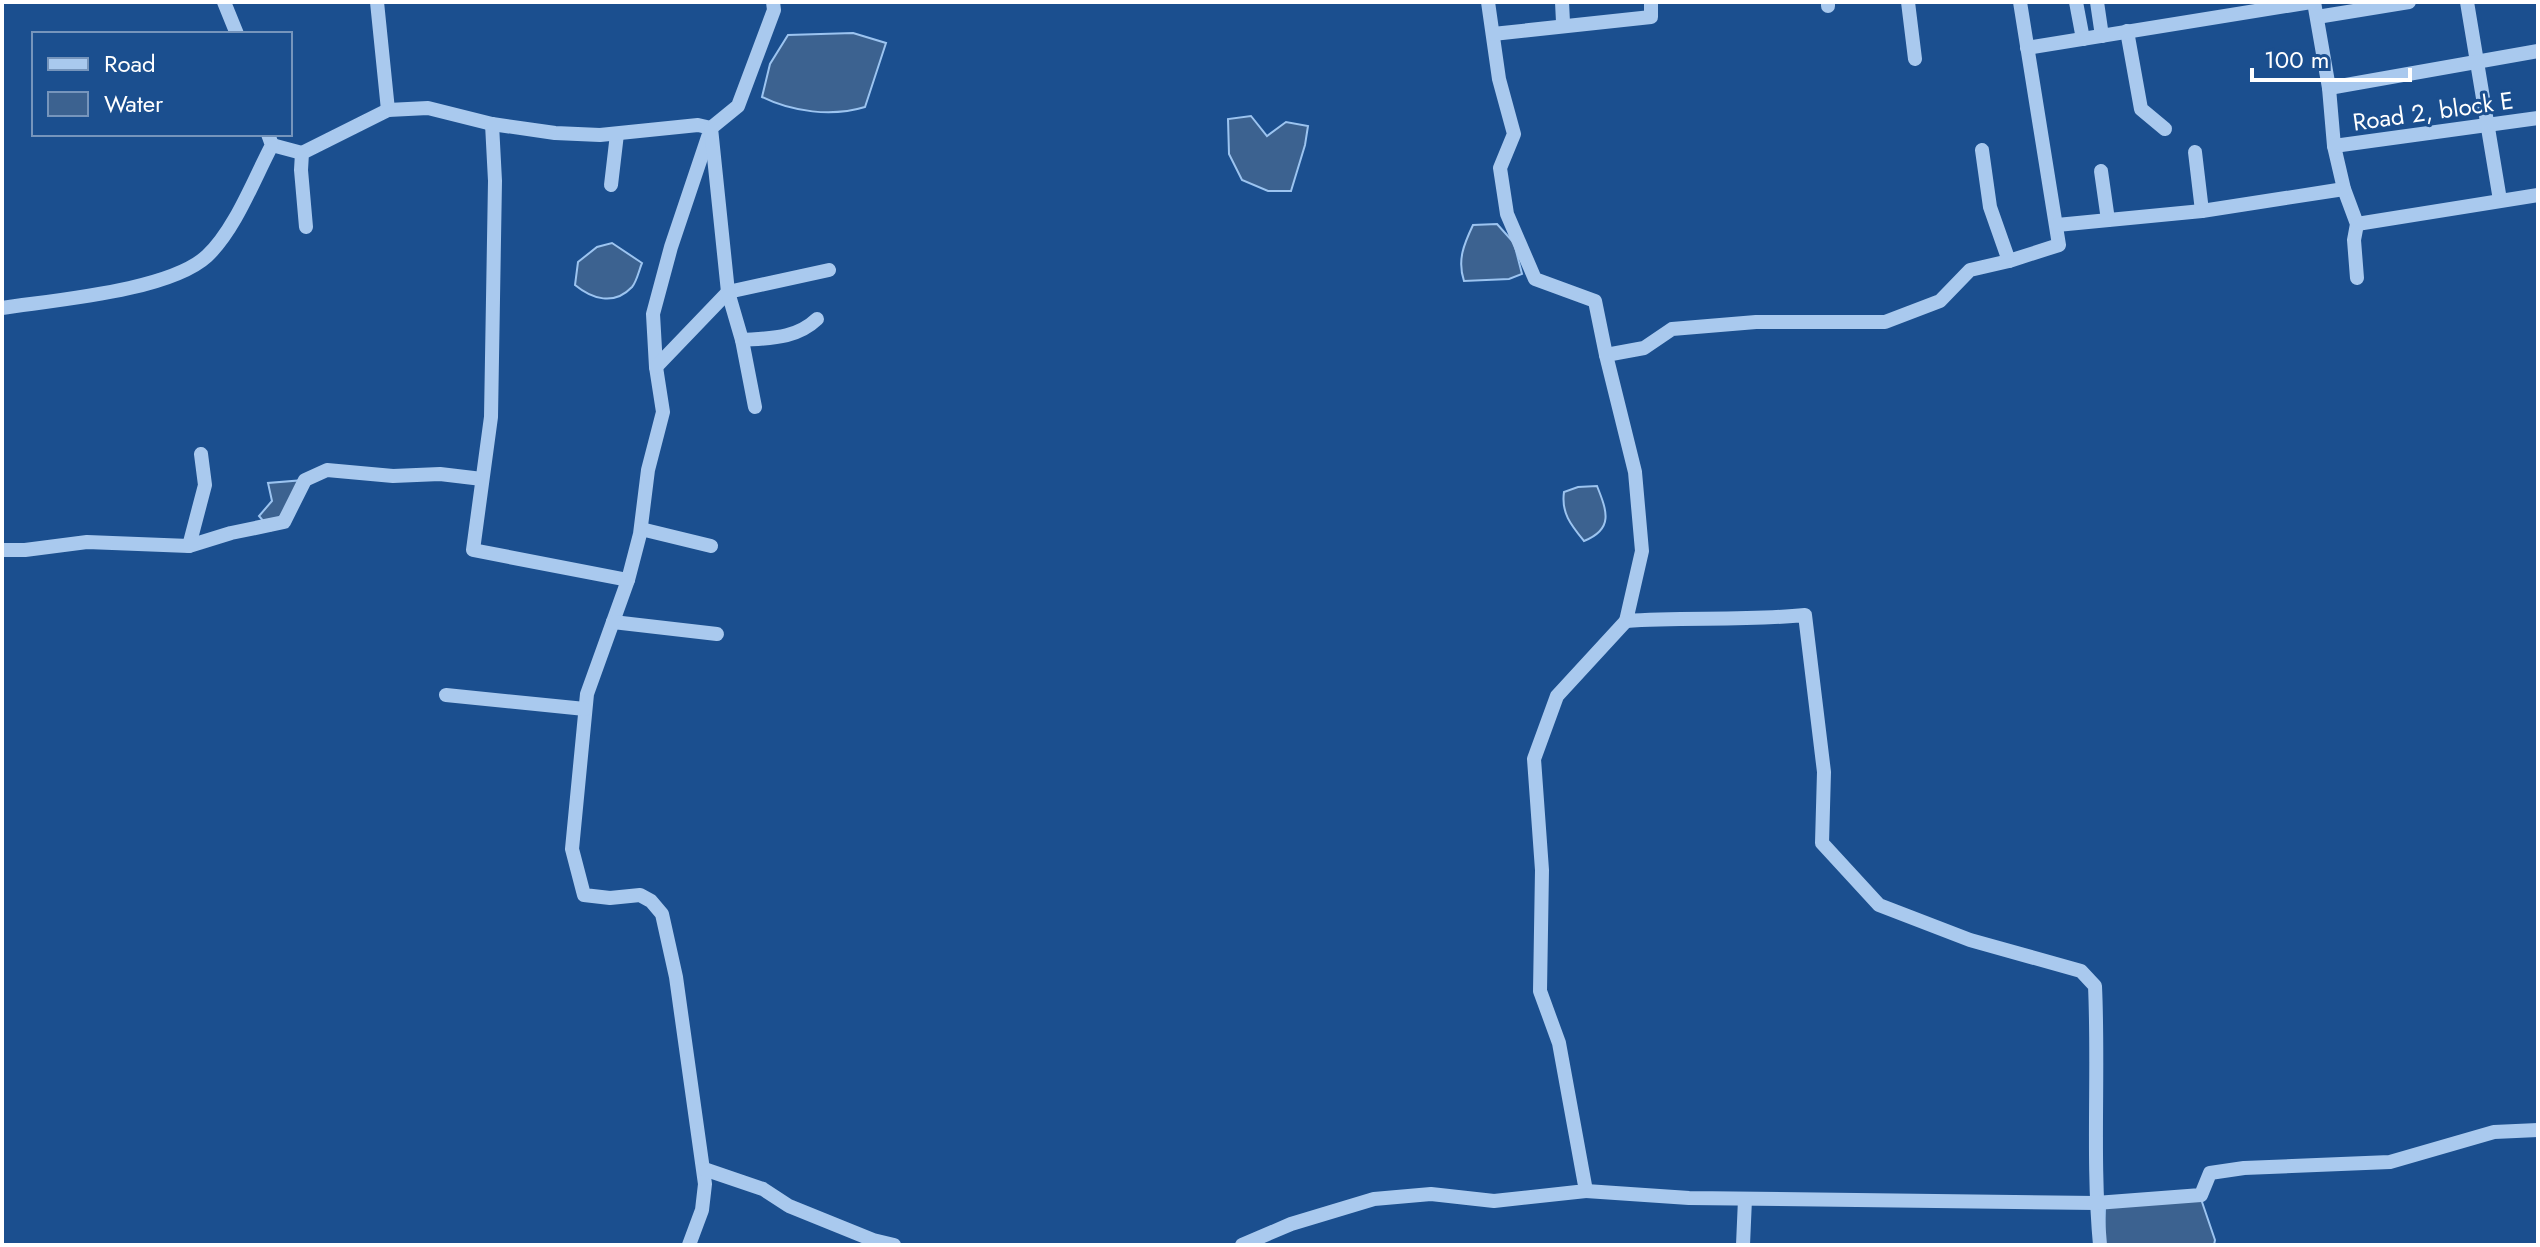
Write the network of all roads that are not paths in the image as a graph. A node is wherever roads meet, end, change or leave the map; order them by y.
1 (224, 2) edge
2 (377, 2) edge
3 (773, 2) edge
4 (1488, 2) edge
5 (1562, 2) edge
6 (1651, 2) edge
7 (1908, 2) edge
8 (2020, 2) edge
9 (2076, 2) edge
10 (2097, 2) edge
11 (2409, 2) edge
12 (2470, 3) edge
13 (2314, 7) edge
14 (1563, 22) dead end
15 (2127, 31) junction
16 (236, 32) edge
17 (1493, 34) junction
18 (2102, 36) junction
19 (2083, 39) junction
20 (2027, 48) junction
21 (2538, 51) edge
22 (1915, 59) dead end
23 (2477, 61) junction
24 (2329, 88) junction
25 (388, 110) junction
26 (2538, 118) edge
27 (492, 124) junction
28 (2486, 126) junction
29 (711, 128) junction
30 (2165, 129) dead end
31 (617, 134) junction
32 (270, 140) edge
33 (2334, 146) junction
34 (1982, 150) dead end
35 (2195, 152) dead end
36 (302, 153) junction
37 (2101, 171) dead end
38 (611, 185) dead end
39 (2344, 189) junction
40 (2538, 195) edge
41 (2500, 200) junction
42 (2202, 211) junction
43 (2108, 220) junction
44 (2357, 224) junction
45 (2057, 225) junction
46 (306, 227) dead end
47 (2009, 261) junction
48 (829, 270) dead end
49 (2357, 278) dead end
50 (728, 292) junction
51 (2, 308) edge
52 (817, 319) dead end
53 (742, 340) junction
54 (1606, 355) junction
55 (656, 367) junction
56 (755, 407) dead end
57 (201, 454) dead end
58 (482, 479) junction
59 (641, 529) junction
60 (189, 546) junction
61 (711, 546) dead end
62 (2, 550) edge
63 (628, 580) junction
64 (1626, 621) junction
65 (613, 622) junction
66 (717, 634) dead end
67 (446, 695) dead end
68 (585, 709) junction
69 (2538, 1130) edge
70 (704, 1169) junction
71 (1586, 1191) junction
72 (1745, 1199) junction
73 (2096, 1203) junction
74 (689, 1245) edge
75 (894, 1245) edge
76 (1242, 1245) edge
77 (1743, 1245) edge
78 (2100, 1245) edge

1 - 16 street
2 - 25 street
3 - 29 street
4 - 17 street
5 - 14 street
6 - 17 street
7 - 22 street
8 - 20 street
9 - 19 street
10 - 18 street
11 - 13 street
12 - 23 street
13 - 15 street
13 - 24 street
15 - 18 street
15 - 30 street
17 - 54 street
18 - 19 street
19 - 20 street
20 - 45 street
21 - 23 street
23 - 24 street
23 - 28 street
24 - 33 street
25 - 27 street
25 - 36 street
26 - 28 street, Road 2, block E
27 - 31 street
27 - 58 street
28 - 33 street, Road 2, block E
28 - 41 street
29 - 31 street
29 - 50 street
29 - 55 street
31 - 38 street
32 - 36 street
32 - 51 street
33 - 39 street
34 - 47 street
35 - 42 street
36 - 46 street
37 - 43 street
39 - 42 street
39 - 44 street
40 - 41 street
41 - 44 street
42 - 43 street
43 - 45 street
44 - 49 street
45 - 47 street
47 - 54 street
48 - 50 street
50 - 53 street
50 - 55 street
52 - 53 street
53 - 56 street
54 - 64 street
55 - 59 street
57 - 60 street
58 - 60 street
58 - 63 street
59 - 61 street
59 - 63 street
60 - 62 street
63 - 65 street
64 - 71 street
64 - 73 street
65 - 66 street
65 - 68 street
67 - 68 street
68 - 70 street
69 - 73 street
70 - 74 street
70 - 75 street
71 - 72 street
71 - 76 street
72 - 73 street
72 - 77 street
73 - 78 street

